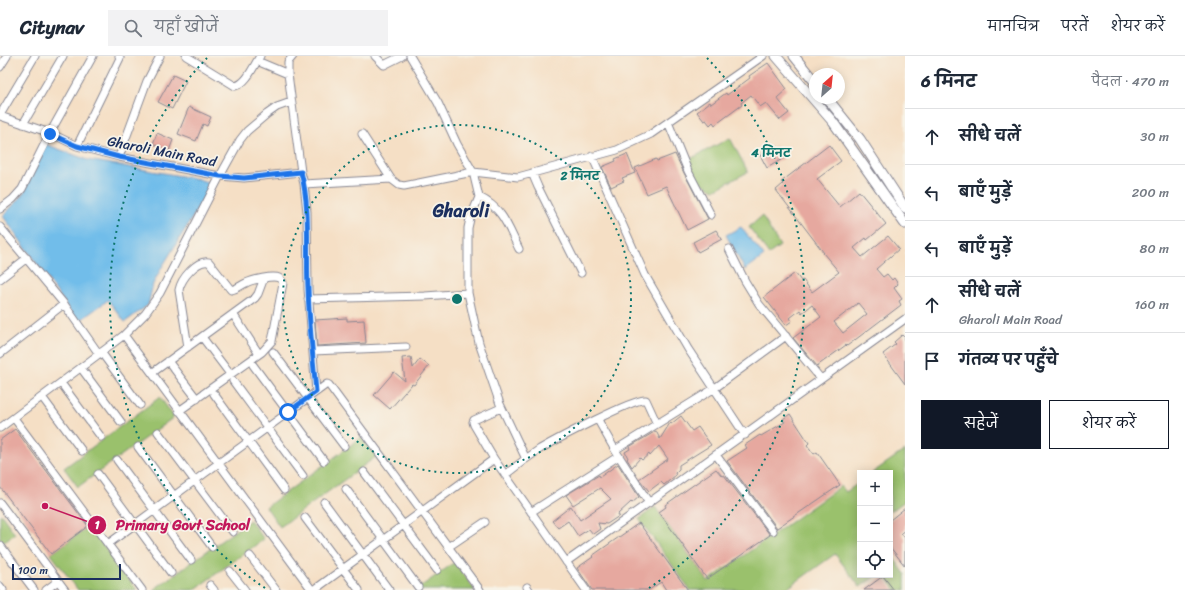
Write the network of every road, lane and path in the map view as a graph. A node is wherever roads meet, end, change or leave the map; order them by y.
1 (7, 56) edge
2 (35, 56) edge
3 (64, 56) edge
4 (93, 56) edge
5 (120, 56) edge
6 (160, 56) edge
7 (186, 56) edge
8 (293, 56) edge
9 (375, 56) edge
10 (402, 56) edge
11 (410, 56) edge
12 (762, 56) edge
13 (776, 56) edge
14 (794, 56) edge
15 (258, 58) edge
16 (0, 67) edge
17 (288, 74) junction
18 (809, 75) edge
19 (291, 102) junction
20 (832, 104) edge
21 (0, 116) edge
22 (668, 122) junction
23 (23, 124) junction
24 (50, 134) junction
25 (362, 134) dead end
26 (77, 146) junction
27 (592, 156) junction
28 (119, 157) junction
29 (301, 172) junction
30 (473, 172) junction
31 (532, 173) junction
32 (220, 176) junction
33 (391, 179) junction
34 (304, 184) junction
35 (479, 197) junction
36 (902, 198) edge
37 (891, 204) junction
38 (0, 209) edge
39 (903, 211) edge
40 (711, 214) dead end
41 (905, 224) edge
42 (0, 227) edge
43 (519, 249) dead end
44 (729, 249) dead end
45 (27, 258) junction
46 (582, 273) dead end
47 (0, 278) edge
48 (264, 278) junction
49 (468, 292) junction
50 (308, 299) junction
51 (64, 304) junction
52 (233, 314) junction
53 (905, 319) edge
54 (124, 335) junction
55 (786, 336) junction
56 (202, 337) junction
57 (188, 347) junction
58 (406, 347) dead end
59 (313, 351) junction
60 (273, 352) dead end
61 (100, 353) junction
62 (0, 354) edge
63 (259, 354) junction
64 (168, 362) junction
65 (253, 365) dead end
66 (81, 368) junction
67 (152, 373) junction
68 (232, 378) junction
69 (821, 379) junction
70 (61, 383) junction
71 (715, 388) junction
72 (316, 392) junction
73 (214, 394) dead end
74 (42, 397) junction
75 (196, 398) junction
76 (308, 398) junction
77 (140, 405) dead end
78 (501, 408) junction
79 (179, 411) junction
80 (288, 412) junction
81 (14, 418) junction
82 (598, 420) junction
83 (120, 422) dead end
84 (657, 424) junction
85 (268, 427) junction
86 (0, 428) edge
87 (158, 432) dead end
88 (745, 435) junction
89 (101, 437) dead end
90 (248, 441) junction
91 (344, 446) dead end
92 (138, 447) dead end
93 (82, 451) dead end
94 (617, 453) junction
95 (716, 455) junction
96 (494, 459) junction
97 (526, 459) junction
98 (117, 460) dead end
99 (324, 461) dead end
100 (218, 463) junction
101 (364, 472) dead end
102 (98, 474) dead end
103 (505, 475) junction
104 (303, 476) dead end
105 (194, 481) junction
106 (346, 489) dead end
107 (284, 490) dead end
108 (174, 495) junction
109 (324, 502) dead end
110 (0, 503) edge
111 (649, 503) junction
112 (154, 510) junction
113 (422, 512) junction
114 (531, 512) junction
115 (305, 518) dead end
116 (485, 522) dead end
117 (135, 524) junction
118 (403, 525) junction
119 (773, 530) dead end
120 (233, 532) dead end
121 (383, 540) junction
122 (108, 544) junction
123 (0, 545) edge
124 (212, 547) dead end
125 (448, 547) junction
126 (363, 554) junction
127 (250, 556) dead end
128 (191, 560) dead end
129 (566, 562) junction
130 (343, 569) junction
131 (437, 570) dead end
132 (230, 571) dead end
133 (171, 574) dead end
134 (58, 581) junction
135 (0, 586) edge
136 (418, 587) dead end
137 (3, 590) edge
138 (34, 590) edge
139 (46, 590) edge
140 (65, 590) edge
141 (142, 590) edge
142 (244, 590) edge
143 (276, 590) edge
144 (313, 590) edge
145 (358, 590) edge
146 (389, 590) edge
147 (480, 590) edge
148 (586, 590) edge

1 - 16 street
2 - 21 street
3 - 23 street
4 - 24 street
5 - 26 street
6 - 28 street
7 - 15 street
8 - 17 street
9 - 10 street
11 - 30 street
12 - 22 street
13 - 37 street
14 - 18 street
15 - 17 street
17 - 19 street
19 - 29 street
19 - 32 street, Gharoli Main Road
20 - 36 street
21 - 23 street, Gharoli Main Road
22 - 27 street
22 - 40 street
23 - 24 street, Gharoli Main Road
24 - 26 street, Gharoli Main Road
24 - 38 street
25 - 33 street
26 - 28 street, Gharoli Main Road
27 - 31 street
27 - 71 street
28 - 32 street, Gharoli Main Road
29 - 32 street
29 - 34 street
30 - 31 street
30 - 33 street
30 - 35 street
31 - 46 street
32 - 54 street
33 - 34 street
34 - 50 street
35 - 43 street
35 - 49 street
36 - 37 street
36 - 39 street
37 - 39 street
39 - 41 street
42 - 45 street
44 - 55 street
45 - 47 street
45 - 51 street
48 - 52 street
48 - 57 street
48 - 63 street
49 - 50 street
49 - 78 street
50 - 59 street
51 - 61 street
51 - 62 street
52 - 56 street
52 - 63 street
53 - 69 street
54 - 61 street
54 - 67 street
55 - 69 street
55 - 71 street
56 - 57 street
56 - 68 street
57 - 64 street
58 - 59 street
59 - 72 street
60 - 76 street
61 - 66 street
61 - 77 street
63 - 68 street
64 - 67 street
64 - 75 street
65 - 80 street
66 - 70 street
66 - 83 street
67 - 79 street
68 - 75 street
68 - 85 street
69 - 88 street
70 - 74 street
70 - 89 street
71 - 84 street
71 - 88 street
72 - 76 street
72 - 113 street
73 - 90 street
74 - 81 street
74 - 93 street
75 - 79 street
76 - 80 street
76 - 91 street
78 - 96 street
78 - 97 street
79 - 100 street
80 - 85 street
80 - 99 street
81 - 86 street
81 - 122 street
82 - 84 street
82 - 94 street
82 - 97 street
84 - 94 street
85 - 90 street
85 - 104 street
87 - 105 street
88 - 95 street
90 - 100 street
90 - 107 street
92 - 108 street
94 - 111 street
94 - 114 street
95 - 111 street
95 - 119 street
96 - 103 street
96 - 113 street
97 - 103 street
98 - 112 street
100 - 105 street
100 - 144 street
101 - 118 street
102 - 117 street
103 - 114 street
105 - 108 street
105 - 120 street
106 - 121 street
108 - 112 street
108 - 124 street
109 - 126 street
110 - 134 street
111 - 129 street
112 - 117 street
112 - 128 street
113 - 118 street
113 - 125 street
114 - 129 street
115 - 130 street
116 - 125 street
117 - 122 street
117 - 133 street
118 - 121 street
118 - 131 street
121 - 126 street
121 - 136 street
122 - 141 street
123 - 138 street
125 - 147 street
126 - 130 street
126 - 146 street
127 - 143 street
129 - 148 street
130 - 144 street
130 - 145 street
132 - 142 street
134 - 139 street
134 - 140 street
135 - 137 street

